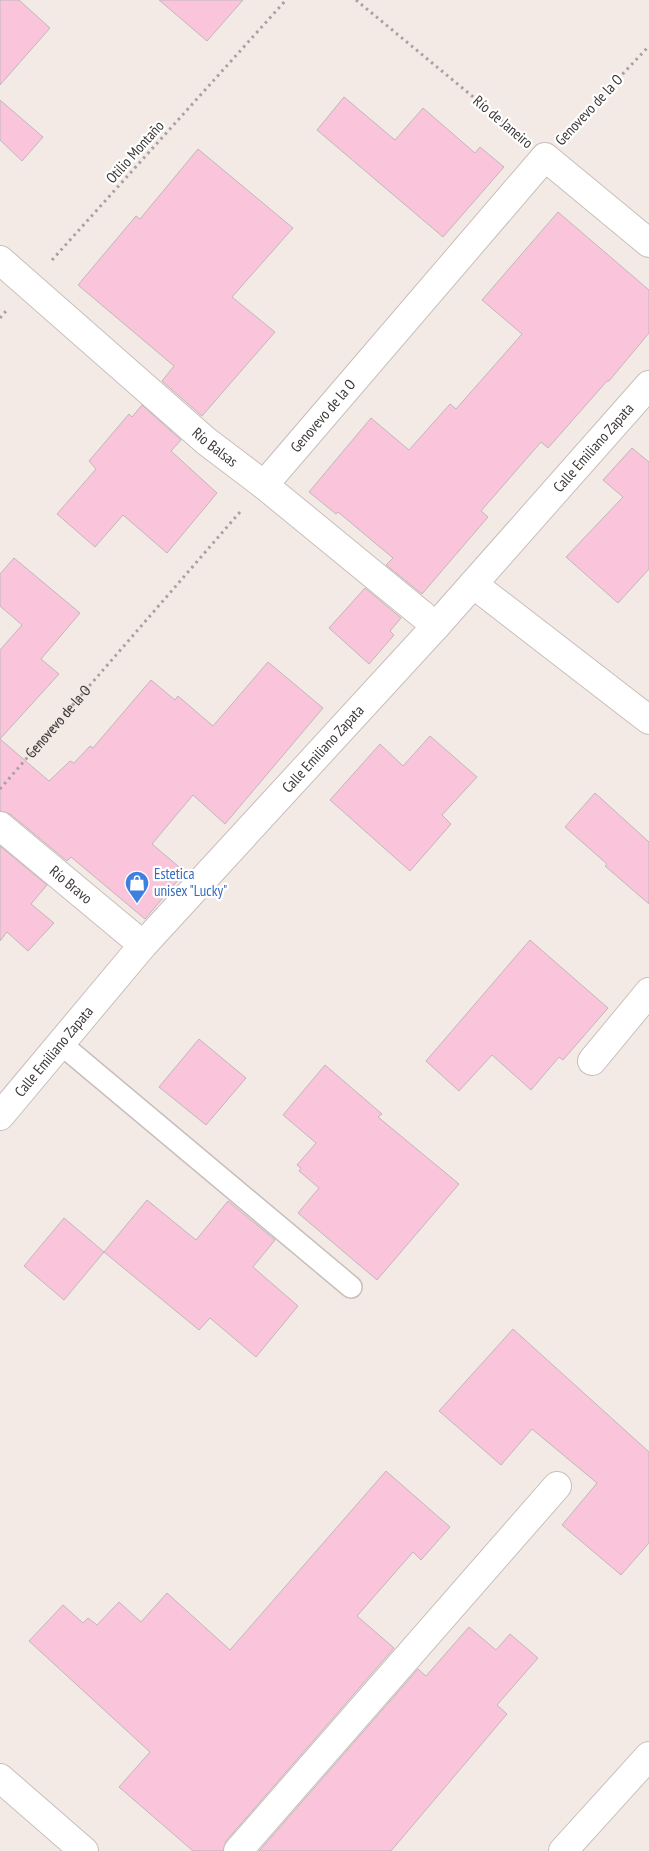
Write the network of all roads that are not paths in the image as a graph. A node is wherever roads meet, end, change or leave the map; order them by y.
1 (545, 157) joint
2 (649, 243) edge
3 (0, 260) edge
4 (649, 385) edge
5 (264, 486) junction
6 (473, 584) junction
7 (436, 626) junction
8 (649, 720) edge
9 (0, 826) edge
10 (143, 945) junction
11 (649, 992) edge
12 (61, 1044) junction
13 (592, 1061) dead end
14 (0, 1116) edge
15 (351, 1287) dead end
16 (557, 1486) dead end
17 (649, 1756) edge
18 (0, 1778) edge
19 (84, 1851) edge
20 (238, 1851) edge
21 (564, 1851) edge

1 - 2 street, Río de Janeiro
1 - 5 street, Genovevo de la O
3 - 5 street, Río Balsas
4 - 6 street, Calle Emiliano Zapata
5 - 7 street, Río Balsas
6 - 7 street, Calle Emiliano Zapata
6 - 8 street
7 - 10 street, Calle Emiliano Zapata
9 - 10 street, Río Bravo
10 - 12 street, Calle Emiliano Zapata
11 - 13 street
12 - 14 street, Calle Emiliano Zapata
12 - 15 lane
16 - 20 street
17 - 21 street
18 - 19 street

